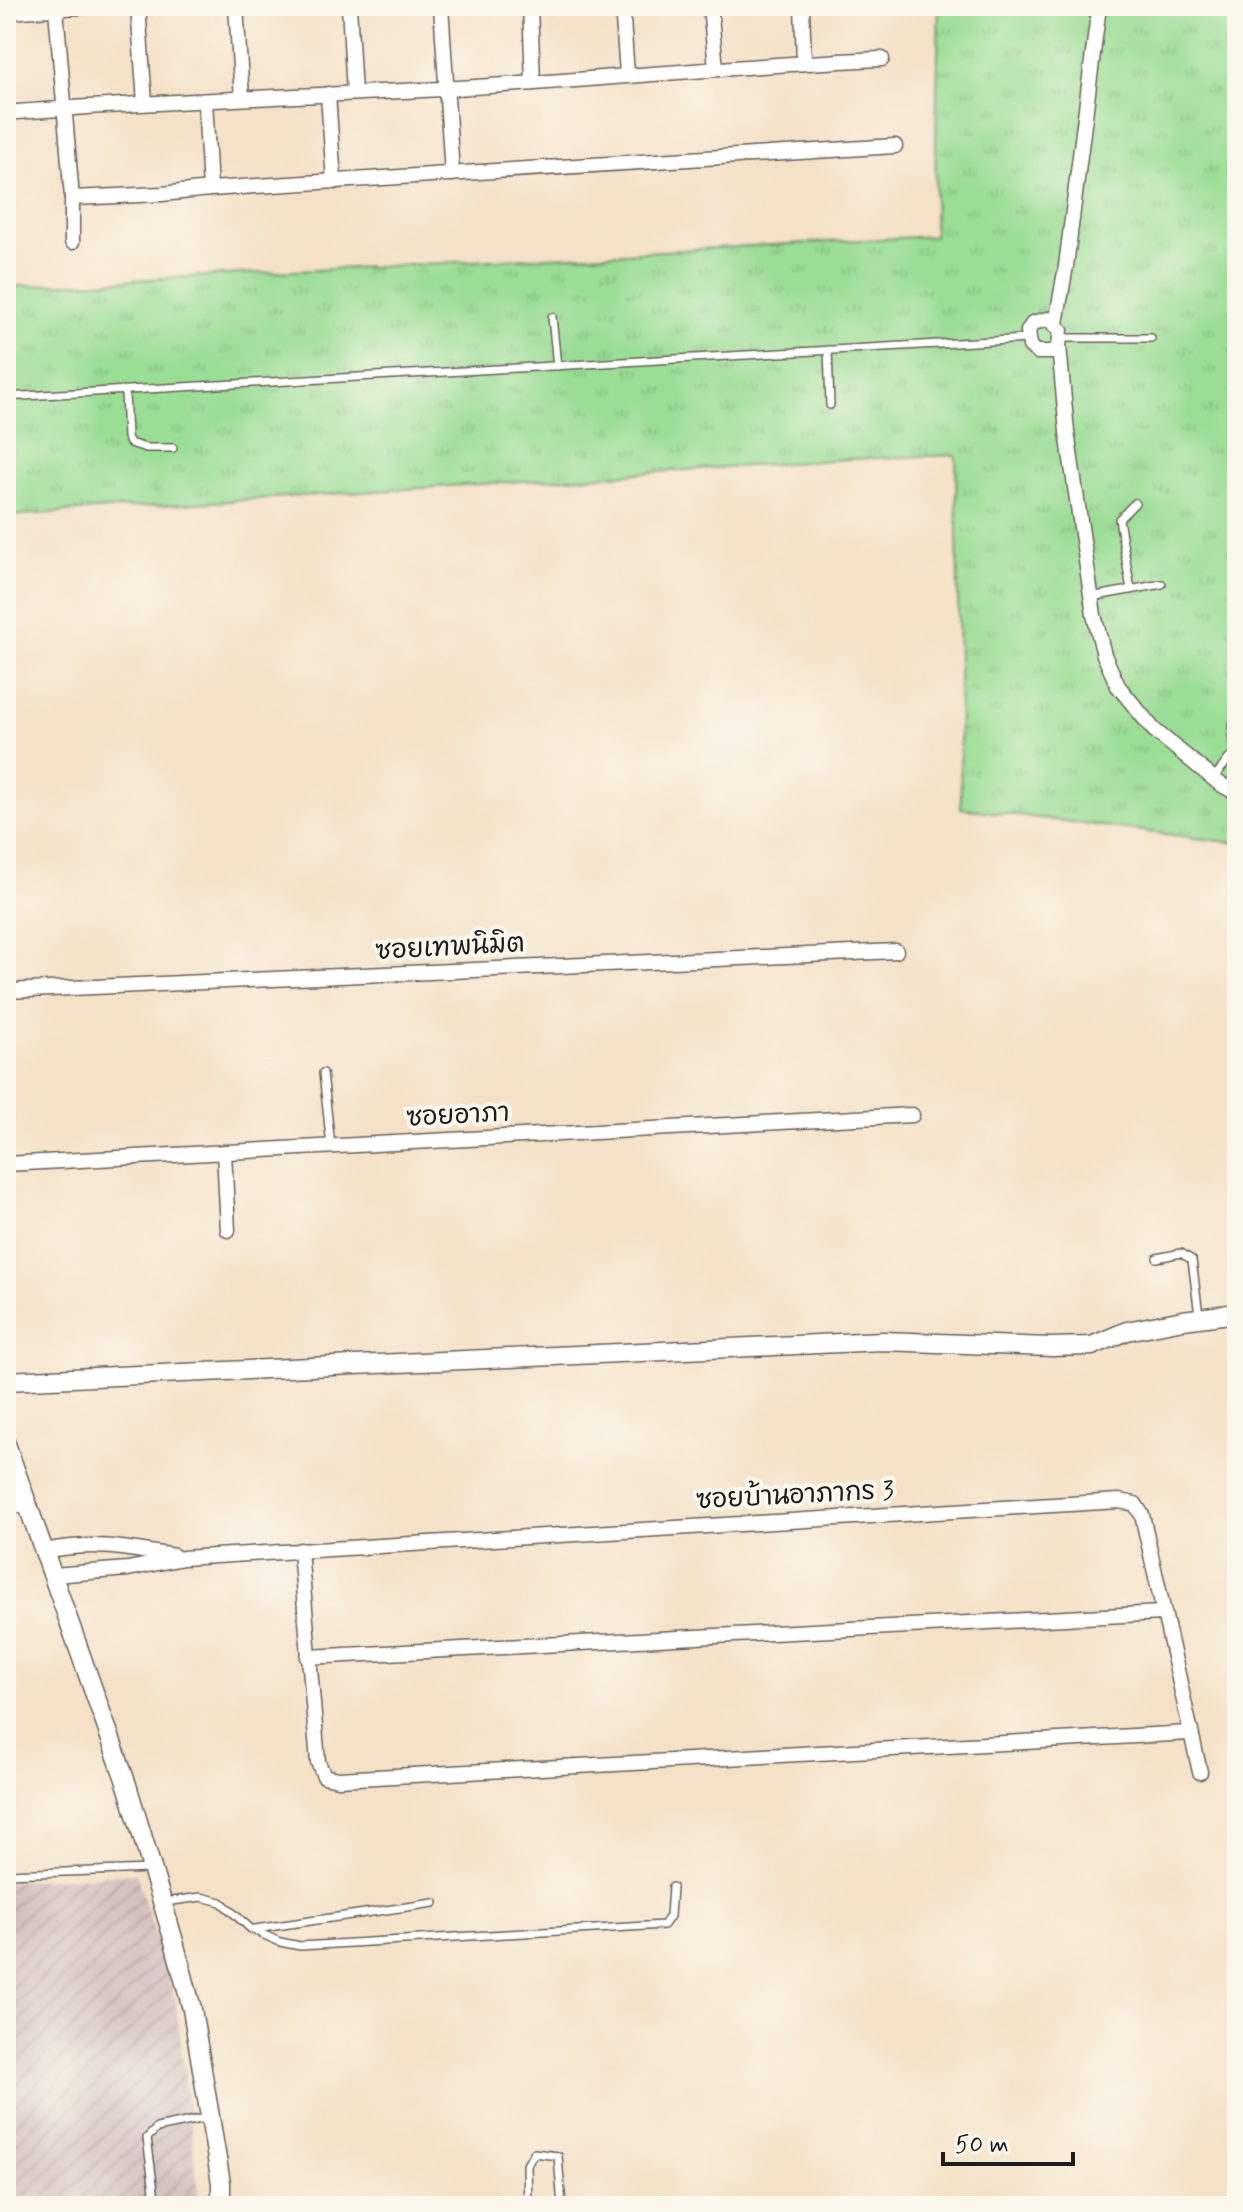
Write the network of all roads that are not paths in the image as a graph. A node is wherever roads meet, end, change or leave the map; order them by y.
1 (95, 6) edge
2 (138, 6) edge
3 (236, 6) edge
4 (349, 6) edge
5 (441, 6) edge
6 (530, 6) edge
7 (622, 6) edge
8 (710, 6) edge
9 (802, 6) edge
10 (1099, 6) edge
11 (56, 9) junction
12 (6, 12) edge
13 (882, 59) dead end
14 (804, 62) junction
15 (716, 68) junction
16 (627, 74) junction
17 (533, 82) junction
18 (445, 89) junction
19 (354, 93) junction
20 (328, 94) junction
21 (242, 98) junction
22 (205, 101) junction
23 (145, 103) junction
24 (64, 108) junction
25 (6, 113) edge
26 (895, 146) dead end
27 (452, 174) junction
28 (334, 182) junction
29 (210, 189) junction
30 (72, 198) junction
31 (72, 242) dead end
32 (552, 317) dead end
33 (1056, 323) junction
34 (1151, 338) dead end
35 (1027, 339) junction
36 (1061, 342) junction
37 (828, 350) junction
38 (557, 366) junction
39 (125, 392) junction
40 (6, 397) edge
41 (830, 405) dead end
42 (173, 448) dead end
43 (1135, 503) dead end
44 (1162, 584) dead end
45 (1131, 590) junction
46 (1091, 597) junction
47 (1237, 716) edge
48 (1236, 751) edge
49 (1213, 779) junction
50 (1237, 793) edge
51 (896, 951) dead end
52 (6, 991) edge
53 (323, 1073) dead end
54 (912, 1115) dead end
55 (331, 1146) junction
56 (224, 1152) junction
57 (6, 1164) edge
58 (228, 1230) dead end
59 (1157, 1258) dead end
60 (1237, 1313) edge
61 (1199, 1318) junction
62 (6, 1381) edge
63 (6, 1444) edge
64 (19, 1494) edge
65 (6, 1506) edge
66 (300, 1550) junction
67 (45, 1551) junction
68 (183, 1558) junction
69 (53, 1575) junction
70 (1162, 1613) junction
71 (308, 1657) junction
72 (1190, 1733) junction
73 (1200, 1772) dead end
74 (153, 1869) junction
75 (6, 1874) edge
76 (672, 1887) dead end
77 (163, 1902) junction
78 (434, 1903) dead end
79 (251, 1929) junction
80 (210, 2117) junction
81 (221, 2183) junction
82 (156, 2206) edge
83 (221, 2206) edge
84 (229, 2206) edge
85 (528, 2206) edge
86 (562, 2206) edge

1 - 11 street
2 - 23 street
3 - 21 street
4 - 19 street
5 - 18 street
6 - 17 street
7 - 16 street
8 - 15 street
9 - 14 street
10 - 33 street
11 - 12 street
11 - 24 street
13 - 14 street
14 - 15 street
15 - 16 street
16 - 17 street
17 - 18 street
18 - 19 street
18 - 27 street
19 - 20 street
20 - 21 street
20 - 28 street
21 - 22 street
22 - 23 street
22 - 29 street
23 - 24 street
24 - 25 street
24 - 30 street
26 - 27 street
27 - 28 street
28 - 29 street
29 - 30 street
30 - 31 street
32 - 38 lane
33 - 35 street
33 - 36 street
34 - 36 lane
35 - 36 street
35 - 37 lane
36 - 46 street
37 - 38 lane
37 - 41 lane
38 - 39 lane
39 - 40 lane
39 - 42 lane
43 - 45 lane
44 - 45 lane
45 - 46 lane
46 - 49 street
47 - 48 lane
48 - 49 lane
49 - 50 street
51 - 52 street, ซอยเทพนิมิต
53 - 55 lane
54 - 55 street, ซอยอาภา
55 - 56 street, ซอยอาภา
56 - 57 street, ซอยอาภา
56 - 58 street
59 - 61 lane
60 - 61 street
61 - 62 street
63 - 64 street
64 - 65 street
64 - 67 street
66 - 68 street, ซอยบ้านอาภากร 3
66 - 70 street, ซอยบ้านอาภากร 3
66 - 71 street
67 - 68 street, ซอยบ้านอาภากร 3
67 - 69 street
68 - 69 street, ซอยบ้านอาภากร 3
69 - 74 street
70 - 71 street
70 - 72 street, ซอยบ้านอาภากร 3
71 - 72 street
72 - 73 street, ซอยบ้านอาภากร 3
74 - 75 lane
74 - 77 street
76 - 79 lane
77 - 79 lane
77 - 80 street
78 - 79 lane
80 - 81 street
80 - 82 lane
81 - 83 street
81 - 84 street
85 - 86 lane

